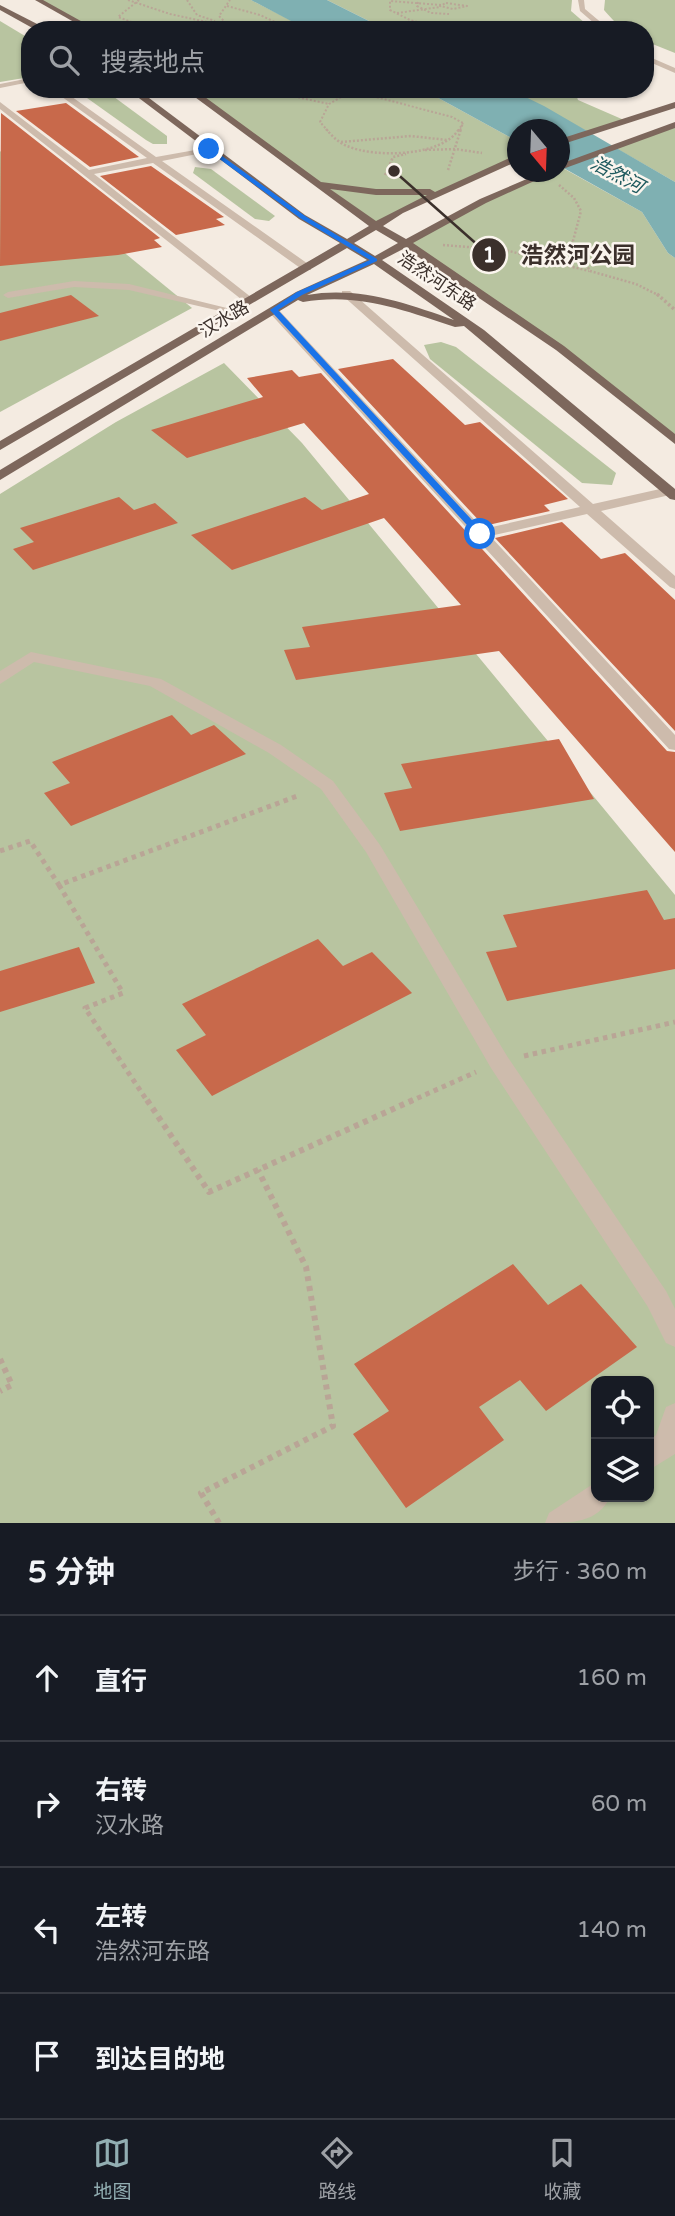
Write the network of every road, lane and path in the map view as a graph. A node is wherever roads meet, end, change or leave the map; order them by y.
1 (38, 0) edge
2 (128, 0) edge
3 (139, 0) edge
4 (187, 0) edge
5 (230, 0) edge
6 (438, 0) edge
7 (581, 0) edge
8 (419, 1) edge
9 (454, 1) edge
10 (135, 2) junction
11 (446, 3) junction
12 (227, 6) junction
13 (441, 6) junction
14 (0, 7) edge
15 (453, 9) junction
16 (423, 10) junction
17 (571, 11) dead end
18 (397, 13) junction
19 (449, 14) junction
20 (446, 18) dead end
21 (26, 21) edge
22 (77, 21) edge
23 (129, 21) edge
24 (206, 21) edge
25 (214, 21) edge
26 (224, 21) edge
27 (273, 21) edge
28 (414, 21) edge
29 (583, 21) edge
30 (596, 21) edge
31 (654, 54) edge
32 (654, 61) edge
33 (675, 62) edge
34 (675, 71) edge
35 (21, 82) edge
36 (0, 86) edge
37 (68, 98) edge
38 (143, 98) edge
39 (201, 98) edge
40 (301, 98) edge
41 (340, 98) edge
42 (376, 98) edge
43 (329, 104) junction
44 (0, 105) edge
45 (675, 105) edge
46 (463, 123) junction
47 (675, 125) edge
48 (570, 138) edge
49 (452, 140) junction
50 (341, 142) junction
51 (209, 149) junction
52 (454, 149) junction
53 (417, 151) junction
54 (481, 153) dead end
55 (154, 160) junction
56 (507, 162) edge
57 (570, 163) edge
58 (87, 173) junction
59 (527, 182) edge
60 (556, 183) dead end
61 (320, 184) junction
62 (441, 191) junction
63 (382, 193) junction
64 (377, 227) junction
65 (348, 242) junction
66 (407, 244) junction
67 (375, 260) junction
68 (307, 268) junction
69 (590, 271) junction
70 (346, 293) junction
71 (3, 295) edge
72 (250, 301) junction
73 (278, 307) junction
74 (675, 310) edge
75 (233, 311) junction
76 (480, 332) junction
77 (675, 439) edge
78 (0, 446) edge
79 (0, 476) edge
80 (672, 494) edge
81 (590, 509) junction
82 (480, 534) junction
83 (675, 584) edge
84 (0, 679) edge
85 (675, 745) edge
86 (327, 785) junction
87 (0, 851) edge
88 (59, 885) junction
89 (675, 1022) edge
90 (499, 1062) junction
91 (258, 1170) junction
92 (675, 1335) edge
93 (0, 1359) edge
94 (0, 1391) edge
95 (675, 1416) edge
96 (654, 1453) edge
97 (591, 1500) edge
98 (219, 1523) edge
99 (559, 1523) edge

1 - 22 main road
2 - 10 path
3 - 10 path
4 - 25 path
5 - 12 path
6 - 11 path
7 - 30 street
8 - 13 path
8 - 16 path
8 - 18 path
9 - 11 path
9 - 15 path
10 - 23 path
10 - 24 path
11 - 13 path
12 - 26 path
12 - 27 path
13 - 15 path
13 - 16 path
14 - 21 main road
15 - 19 path
16 - 18 path
16 - 19 path
17 - 29 street
18 - 28 path
19 - 20 path
31 - 33 street
32 - 34 street
35 - 36 street
37 - 55 street
38 - 51 main road, 浩然河东路
39 - 61 main road, 浩然河东路
40 - 43 path
41 - 43 path
42 - 46 path
43 - 50 path
44 - 58 street
45 - 48 main road
46 - 49 path
46 - 52 path
47 - 57 main road
49 - 50 path
49 - 53 path
50 - 53 path
51 - 55 street
51 - 65 main road, 浩然河东路
52 - 53 path
52 - 54 path
52 - 62 path
53 - 63 path
55 - 58 street
55 - 68 street
56 - 62 main road, 汉水路
58 - 72 street
59 - 66 main road, 汉水路
60 - 69 path
61 - 63 main road
61 - 64 main road, 浩然河东路
62 - 63 main road
62 - 64 main road, 汉水路
64 - 65 main road, 汉水路
64 - 66 main road, 浩然河东路
65 - 67 main road, 浩然河东路
65 - 68 main road, 汉水路
66 - 67 main road, 汉水路
66 - 69 path
66 - 77 main road, 浩然河东路
67 - 73 main road, 汉水路
67 - 76 main road, 浩然河东路
68 - 72 main road, 汉水路
69 - 74 path
70 - 73 main road
70 - 76 main road
70 - 81 street
71 - 75 street
72 - 75 main road, 汉水路
73 - 79 main road, 汉水路
73 - 82 street
75 - 78 main road, 汉水路
76 - 80 main road, 浩然河东路
80 - 81 street
81 - 82 street
81 - 83 street
82 - 85 street
84 - 86 street
86 - 88 path
86 - 90 street
87 - 88 path
88 - 91 path
89 - 90 path
90 - 91 path
90 - 92 street
91 - 98 path
93 - 94 path
95 - 96 street
97 - 99 street

